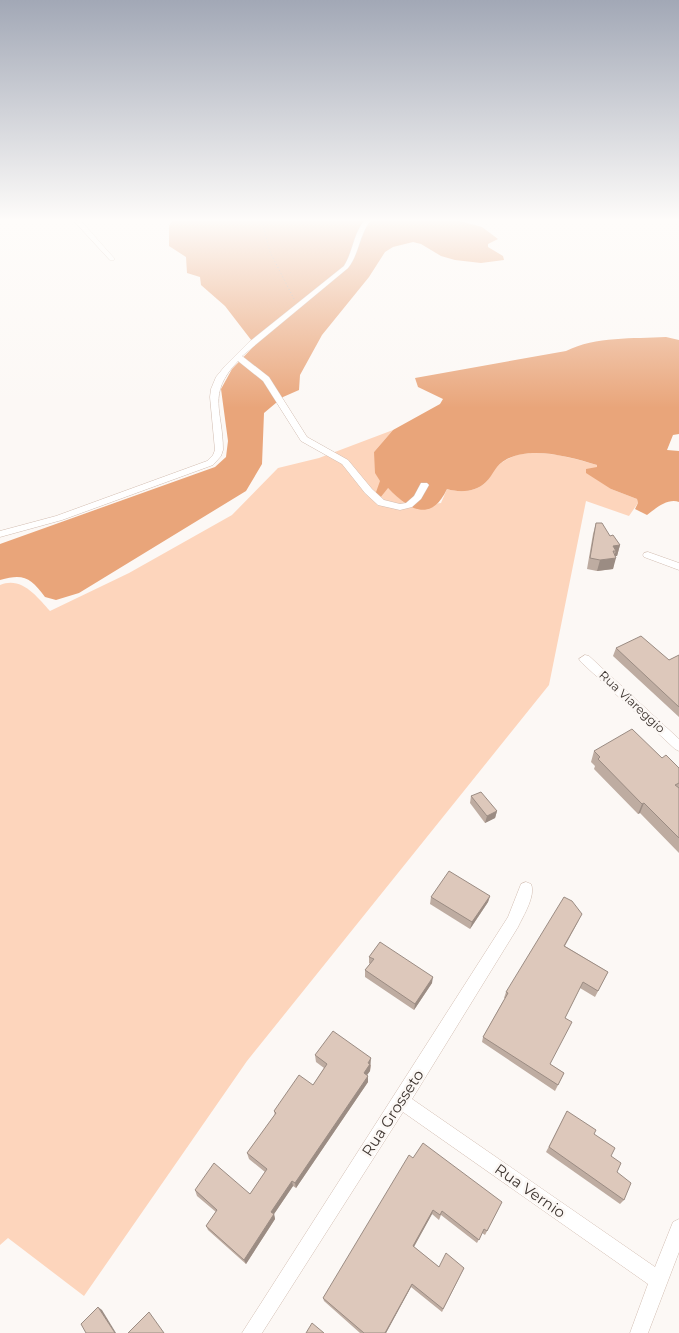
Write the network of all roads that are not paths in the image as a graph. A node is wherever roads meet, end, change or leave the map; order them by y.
1 (325, 283) edge
2 (238, 357) junction
3 (424, 485) dead end
4 (0, 534) edge
5 (648, 555) dead end
6 (679, 567) edge
7 (585, 659) dead end
8 (679, 746) edge
9 (526, 888) dead end
10 (401, 1101) junction
11 (679, 1228) edge
12 (660, 1281) junction
13 (251, 1333) edge
14 (639, 1333) edge

1 - 2 street
2 - 3 street
2 - 4 street
5 - 6 street
7 - 8 street, Rua Viareggio
9 - 10 street, Rua Grosseto
10 - 12 street, Rua Vernio
10 - 13 street, Rua Grosseto
11 - 12 street
12 - 14 street

